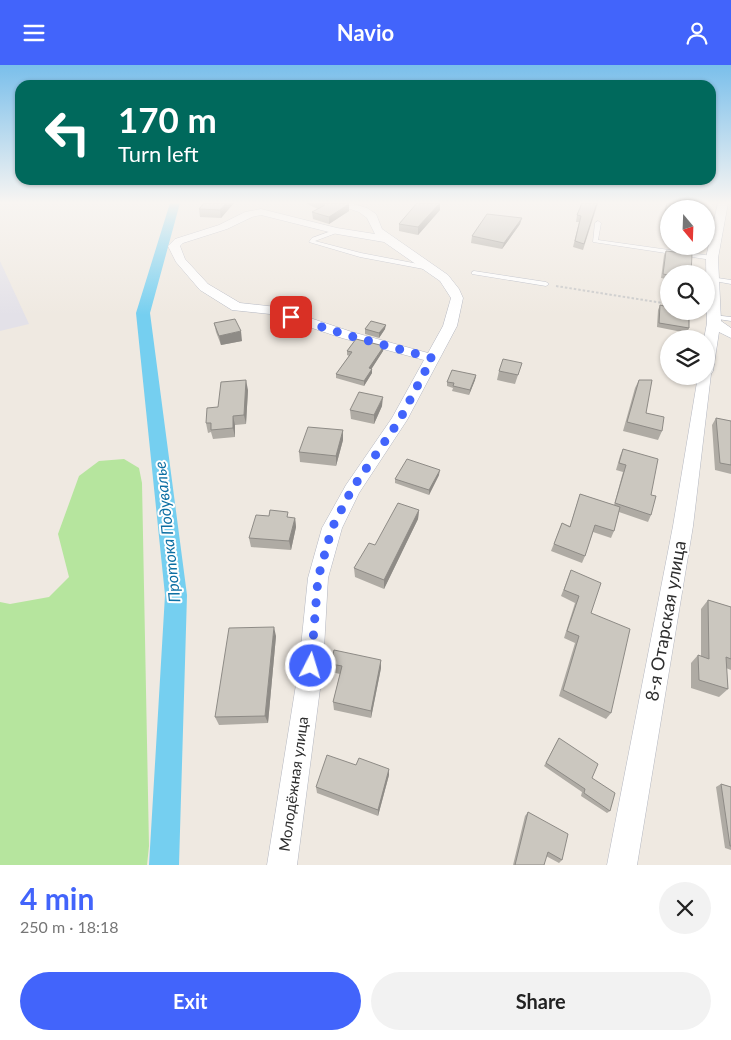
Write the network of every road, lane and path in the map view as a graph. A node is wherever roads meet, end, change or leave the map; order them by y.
1 (181, 240) edge
2 (313, 240) edge
3 (389, 240) edge
4 (594, 240) edge
5 (716, 240) edge
6 (712, 259) junction
7 (712, 265) edge
8 (431, 269) junction
9 (474, 273) dead end
10 (715, 280) edge
11 (731, 282) edge
12 (546, 284) joint
13 (660, 303) edge
14 (731, 319) edge
15 (713, 320) joint
16 (715, 320) edge
17 (712, 330) edge
18 (731, 335) edge
19 (432, 358) junction
20 (704, 385) edge
21 (282, 865) edge
22 (622, 865) edge

1 - 19 street
2 - 8 lane
3 - 8 street, Молодёжная улица
4 - 6 lane
5 - 6 street
6 - 7 street
8 - 19 street, Молодёжная улица
9 - 12 lane
10 - 11 lane
12 - 13 path
14 - 16 lane
15 - 17 street
15 - 18 street
19 - 21 street, Молодёжная улица
20 - 22 street, 8-я Отарская улица

